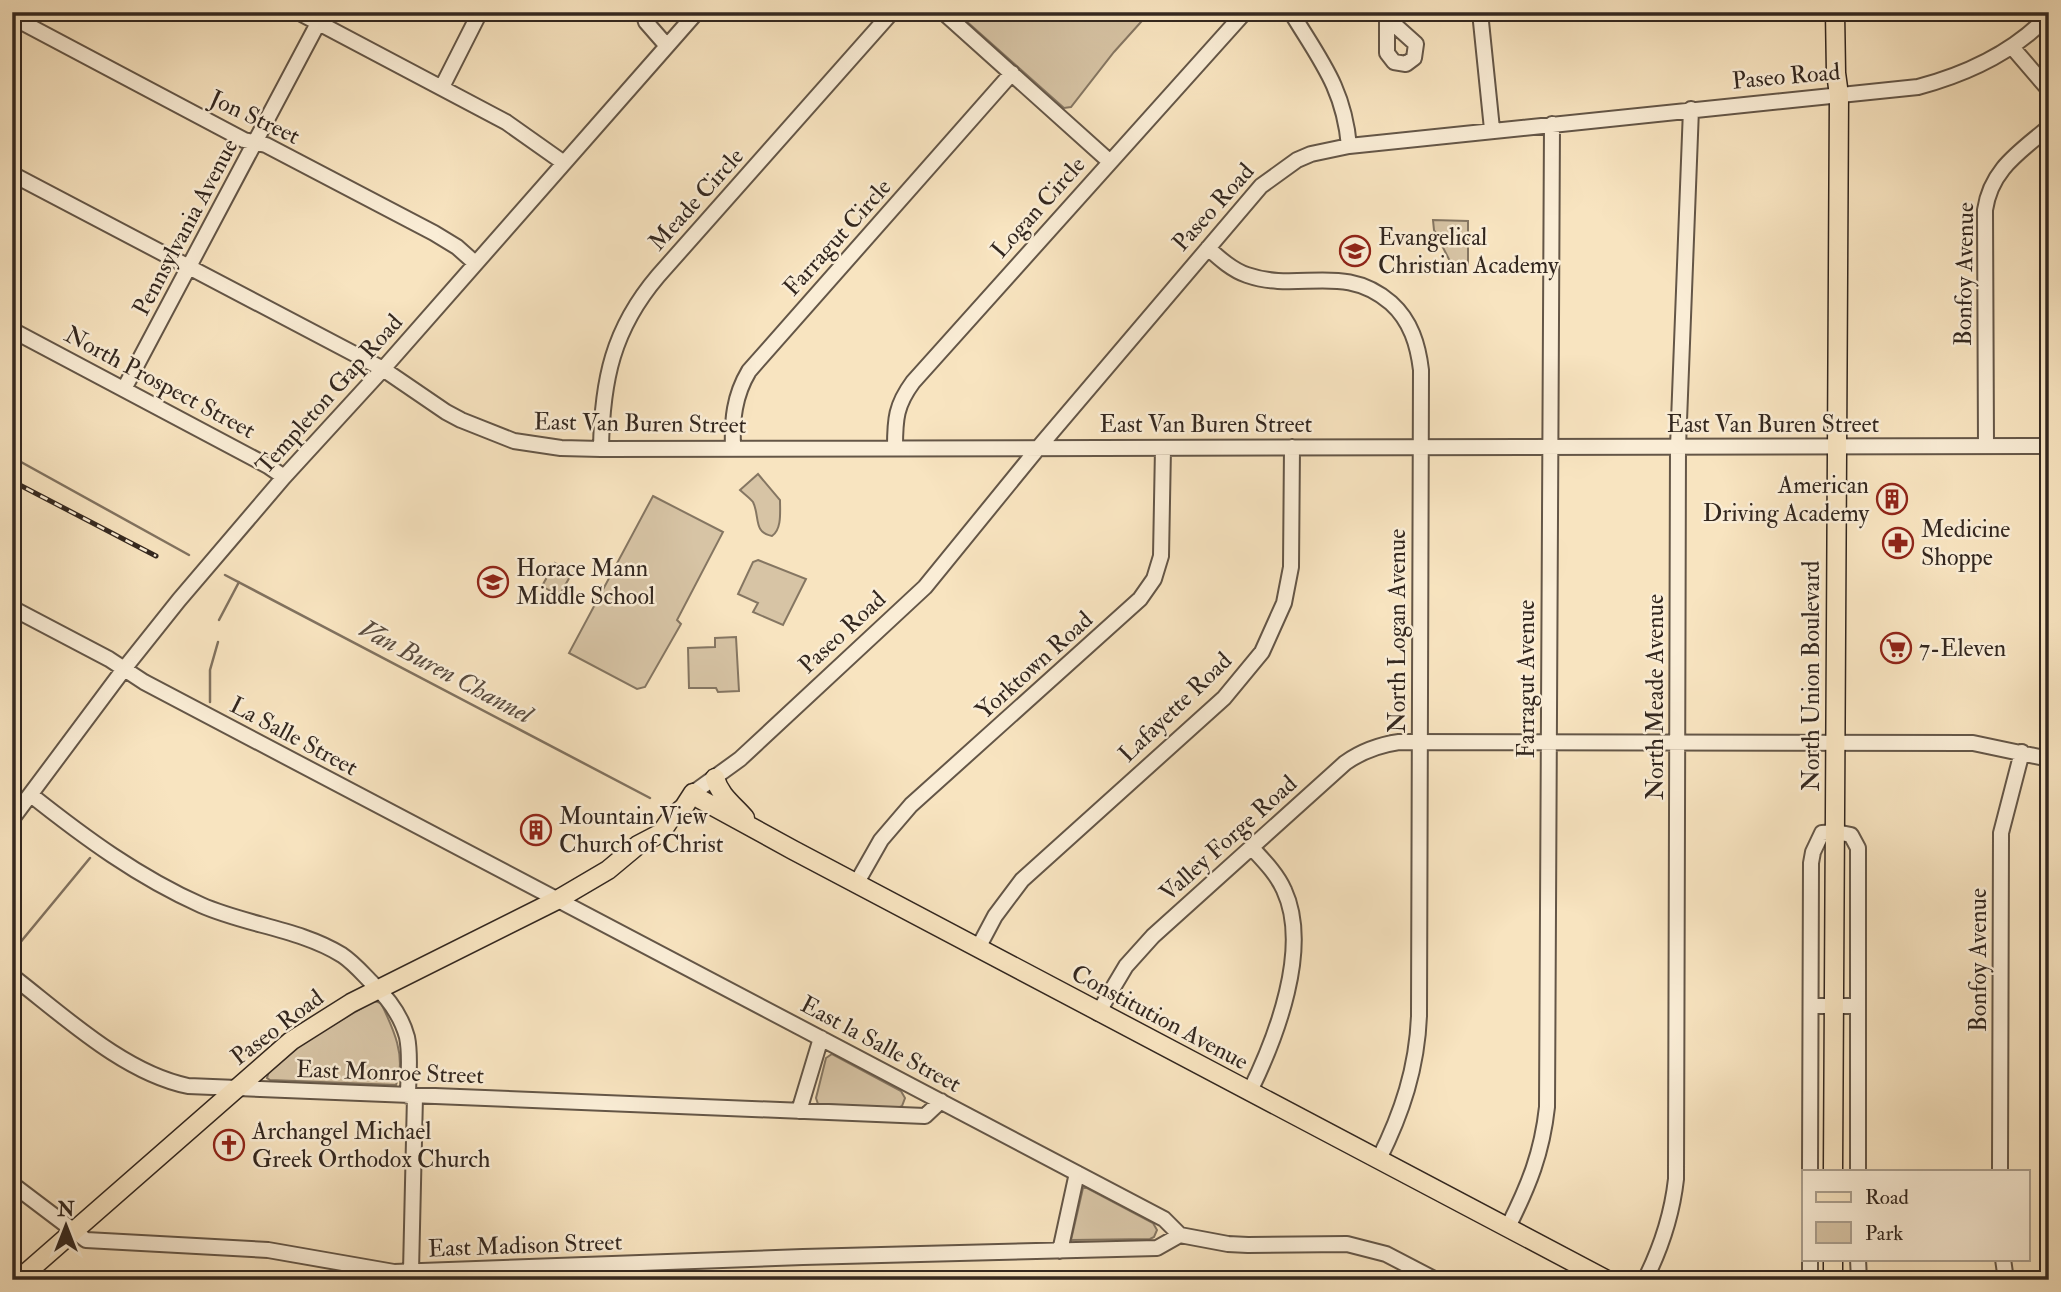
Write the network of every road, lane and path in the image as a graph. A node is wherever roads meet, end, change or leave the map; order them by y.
1 (298, 12) edge
2 (480, 12) edge
3 (643, 12) edge
4 (697, 12) edge
5 (892, 12) edge
6 (943, 12) edge
7 (1245, 12) edge
8 (1291, 12) edge
9 (1480, 12) edge
10 (1835, 12) edge
11 (2049, 15) edge
12 (12, 17) edge
13 (321, 18) edge
14 (667, 47) junction
15 (2012, 47) junction
16 (1012, 74) junction
17 (442, 87) junction
18 (2049, 90) edge
19 (1839, 95) junction
20 (1691, 109) junction
21 (1552, 124) junction
22 (2049, 127) edge
23 (1492, 130) junction
24 (255, 143) junction
25 (1349, 146) junction
26 (1109, 162) junction
27 (564, 163) junction
28 (12, 174) edge
29 (1208, 248) junction
30 (475, 263) junction
31 (189, 267) junction
32 (12, 330) edge
33 (383, 369) junction
34 (124, 389) junction
35 (1986, 446) junction
36 (2049, 446) edge
37 (895, 447) junction
38 (1039, 447) junction
39 (1292, 447) junction
40 (1420, 447) junction
41 (1549, 447) junction
42 (1678, 447) junction
43 (1837, 447) junction
44 (733, 448) junction
45 (1163, 448) junction
46 (601, 449) junction
47 (284, 477) junction
48 (12, 608) edge
49 (124, 668) junction
50 (1419, 742) junction
51 (1678, 742) junction
52 (1549, 743) junction
53 (1834, 743) junction
54 (2022, 752) junction
55 (2049, 759) edge
56 (715, 778) junction
57 (693, 793) junction
58 (31, 795) junction
59 (12, 819) edge
60 (737, 820) junction
61 (757, 831) junction
62 (1836, 832) junction
63 (661, 833) junction
64 (638, 845) junction
65 (1252, 848) junction
66 (856, 884) junction
67 (557, 900) junction
68 (978, 948) junction
69 (12, 976) edge
70 (380, 990) junction
71 (1811, 1006) junction
72 (1835, 1006) junction
73 (1858, 1006) junction
74 (1098, 1013) junction
75 (821, 1038) junction
76 (236, 1089) junction
77 (1250, 1091) junction
78 (412, 1096) junction
79 (941, 1101) junction
80 (799, 1111) junction
81 (1378, 1159) junction
82 (1811, 1170) edge
83 (1833, 1170) edge
84 (1858, 1170) edge
85 (2000, 1170) edge
86 (1076, 1173) junction
87 (12, 1184) edge
88 (1508, 1227) junction
89 (72, 1231) junction
90 (1180, 1235) junction
91 (1060, 1251) junction
92 (1810, 1260) edge
93 (1833, 1260) edge
94 (1858, 1260) edge
95 (2003, 1260) edge
96 (411, 1271) junction
97 (18, 1280) edge
98 (1436, 1280) edge
99 (1607, 1280) edge
100 (1645, 1280) edge
101 (1810, 1280) edge
102 (1833, 1280) edge
103 (1859, 1280) edge
104 (2006, 1280) edge

1 - 13 street
2 - 17 street
3 - 14 street
4 - 14 street, Templeton Gap Road
5 - 46 street, Meade Circle
6 - 16 street
7 - 26 street, Logan Circle
8 - 25 street
9 - 23 street
10 - 19 main road, North Union Boulevard
11 - 15 street, Paseo Road
12 - 24 street, Jon Street
13 - 17 street
13 - 24 street, Pennsylvania Avenue
14 - 27 street, Templeton Gap Road
15 - 18 street
15 - 19 street, Paseo Road
16 - 26 street
16 - 44 street, Farragut Circle
17 - 27 street
19 - 20 street, Paseo Road
19 - 43 main road, North Union Boulevard
20 - 21 street, Paseo Road
20 - 42 street, North Meade Avenue
21 - 23 street, Paseo Road
21 - 41 street, Farragut Avenue
22 - 35 street, Bonfoy Avenue
23 - 25 street, Paseo Road
24 - 30 street, Jon Street
24 - 31 street, Pennsylvania Avenue
25 - 29 street, Paseo Road
26 - 37 street, Logan Circle
27 - 30 street, Templeton Gap Road
28 - 31 street, East Van Buren Street
29 - 38 street, Paseo Road
29 - 40 street, North Logan Avenue
30 - 33 street, Templeton Gap Road
31 - 33 street, East Van Buren Street
31 - 34 street, Pennsylvania Avenue
32 - 34 street, North Prospect Street
33 - 46 street, East Van Buren Street
33 - 47 street, Templeton Gap Road
34 - 47 street, North Prospect Street
35 - 36 street, East Van Buren Street
35 - 43 street, East Van Buren Street
37 - 38 street, East Van Buren Street
37 - 44 street, East Van Buren Street
38 - 45 street, East Van Buren Street
38 - 56 street, Paseo Road
39 - 40 street, East Van Buren Street
39 - 45 street, East Van Buren Street
39 - 68 street, Lafayette Road
40 - 41 street, East Van Buren Street
40 - 50 street, North Logan Avenue
41 - 42 street, East Van Buren Street
41 - 52 street, Farragut Avenue
42 - 43 street, East Van Buren Street
42 - 51 street, North Meade Avenue
43 - 53 main road, North Union Boulevard
44 - 46 street, East Van Buren Street
45 - 66 street, Yorktown Road
47 - 49 street, Templeton Gap Road
48 - 49 street, La Salle Street
49 - 58 street, Templeton Gap Road
49 - 67 street, La Salle Street
50 - 52 street, Valley Forge Road
50 - 65 street, Valley Forge Road
50 - 81 street, North Logan Avenue
51 - 52 street, Valley Forge Road
51 - 53 street, Valley Forge Road
51 - 100 street, North Meade Avenue
52 - 88 street, Farragut Avenue
53 - 54 street, Valley Forge Road
53 - 62 main road, North Union Boulevard
54 - 55 street, Valley Forge Road
54 - 85 street, Bonfoy Avenue
56 - 57 street, Paseo Road
56 - 61 main road
57 - 60 main road, Constitution Avenue
57 - 63 main road, Paseo Road
57 - 64 main road, Paseo Road
58 - 59 street, Templeton Gap Road
58 - 70 street
60 - 61 main road, Constitution Avenue
60 - 63 main road
61 - 66 main road, Constitution Avenue
62 - 71 street
62 - 72 main road, North Union Boulevard
62 - 73 street
63 - 64 main road, Paseo Road
64 - 67 main road, Paseo Road
65 - 74 street, Valley Forge Road
65 - 77 street
66 - 68 main road, Constitution Avenue
67 - 70 main road, Paseo Road
67 - 75 street, East la Salle Street
68 - 74 main road, Constitution Avenue
69 - 76 street, East Monroe Street
70 - 76 main road, Paseo Road
70 - 78 street
71 - 72 street
71 - 82 street
72 - 73 street
72 - 83 main road, North Union Boulevard
73 - 84 street
74 - 77 main road, Constitution Avenue
75 - 79 street, East la Salle Street
75 - 80 street
76 - 78 street, East Monroe Street
76 - 89 main road, Paseo Road
77 - 81 main road, Constitution Avenue
78 - 80 street, East Monroe Street
78 - 96 street
79 - 80 street, East Monroe Street
79 - 86 street, East la Salle Street
81 - 88 main road, Constitution Avenue
86 - 90 street, East la Salle Street
86 - 91 street
87 - 89 street, East Madison Street
88 - 99 main road, Constitution Avenue
89 - 96 street, East Madison Street
89 - 97 main road, Paseo Road
90 - 91 street, East Madison Street
90 - 98 street
91 - 96 street, East Madison Street
92 - 101 street
93 - 102 main road
94 - 103 street
95 - 104 street

